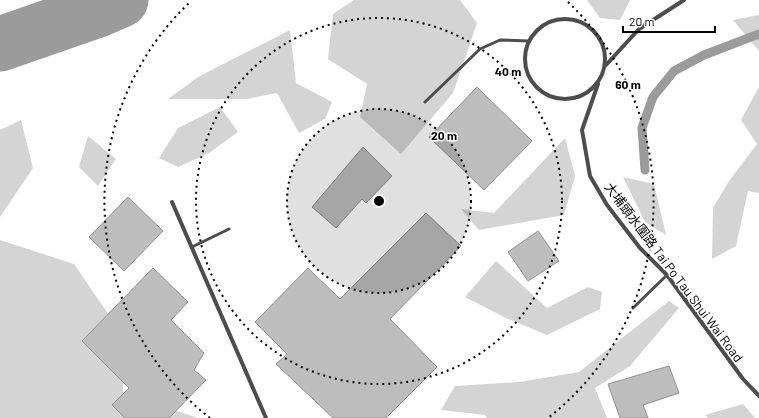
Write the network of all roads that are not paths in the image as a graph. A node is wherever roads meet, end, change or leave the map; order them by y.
1 (684, 0) edge
2 (529, 41) junction
3 (606, 65) junction
4 (598, 84) junction
5 (425, 102) dead end
6 (172, 202) dead end
7 (229, 229) dead end
8 (192, 247) junction
9 (667, 275) junction
10 (633, 308) dead end
11 (759, 396) edge
12 (266, 418) edge

1 - 3 street, 大埔頭水圍路 Tai Po Tau Shui Wai Road
2 - 3 street, 大埔頭水圍路 Tai Po Tau Shui Wai Road
2 - 4 street, 大埔頭水圍路 Tai Po Tau Shui Wai Road
2 - 5 lane
3 - 4 street, 大埔頭水圍路 Tai Po Tau Shui Wai Road
4 - 9 street, 大埔頭水圍路 Tai Po Tau Shui Wai Road
6 - 8 street
7 - 8 lane
8 - 12 street
9 - 10 lane
9 - 11 street, 大埔頭水圍路 Tai Po Tau Shui Wai Road

